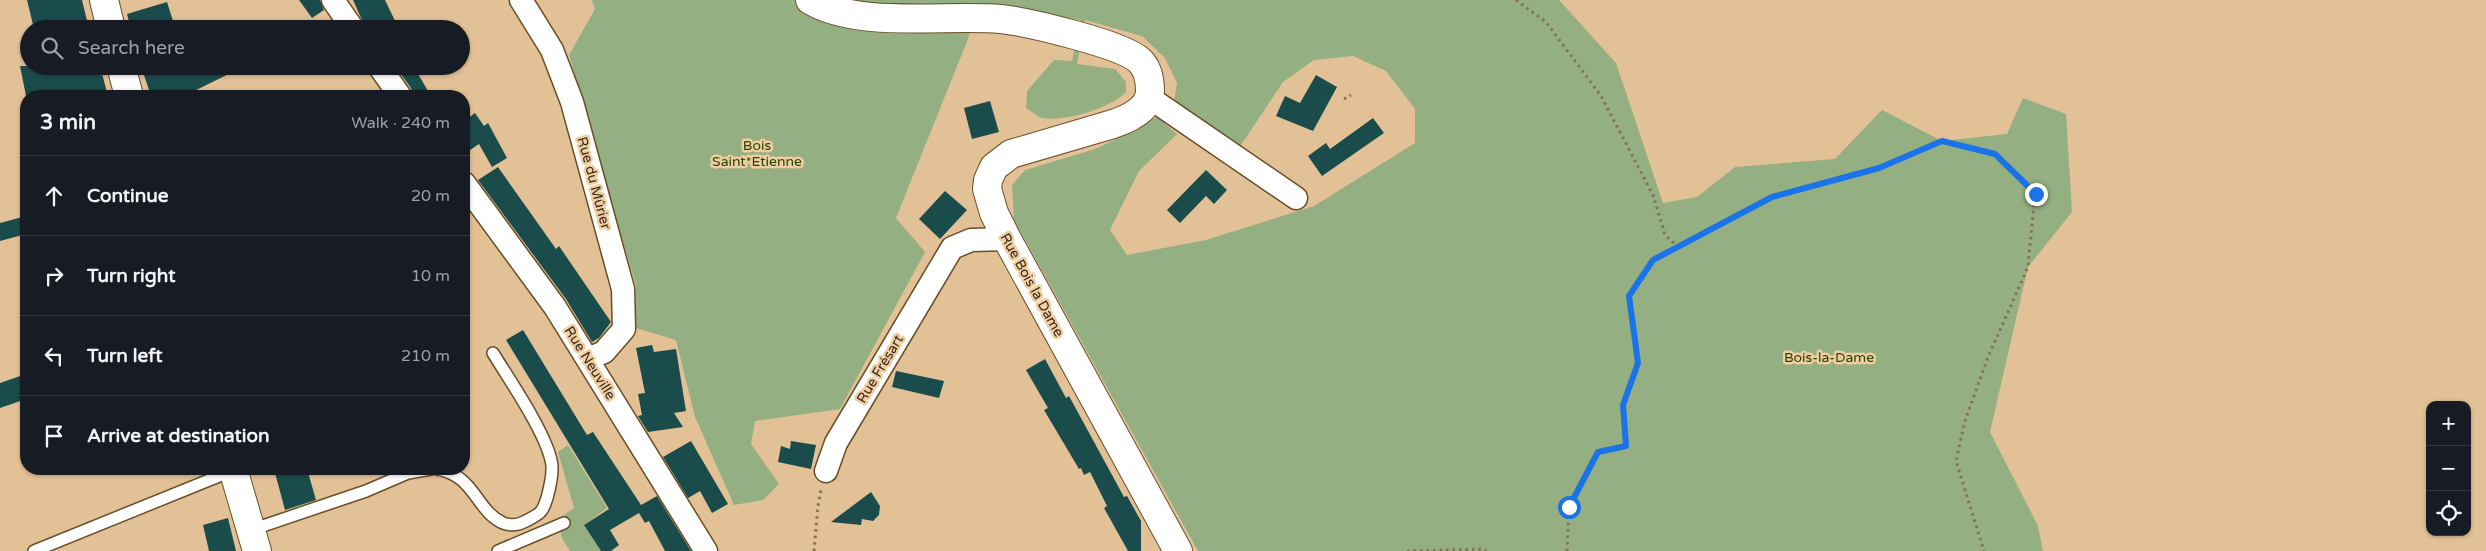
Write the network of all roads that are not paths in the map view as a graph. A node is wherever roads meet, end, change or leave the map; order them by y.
1 (104, 0) edge
2 (333, 0) edge
3 (521, 0) edge
4 (810, 0) edge
5 (109, 20) edge
6 (347, 20) edge
7 (123, 75) edge
8 (385, 75) edge
9 (127, 90) edge
10 (396, 90) edge
11 (1150, 98) junction
12 (470, 191) edge
13 (1296, 198) dead end
14 (1006, 239) junction
15 (493, 353) dead end
16 (588, 359) junction
17 (826, 471) road end
18 (220, 475) edge
19 (236, 475) edge
20 (403, 475) edge
21 (456, 475) edge
22 (564, 523) dead end
23 (254, 540) edge
24 (57, 547) edge
25 (34, 551) edge
26 (498, 551) edge
27 (706, 551) edge
28 (1178, 551) edge

1 - 5 street
2 - 6 street
3 - 16 street, Rue du Mûrier
4 - 11 street
7 - 9 street
8 - 10 street
11 - 13 street
11 - 14 street, Rue Bois la Dame
12 - 16 street, Rue Neuville
14 - 17 street, Rue Frésart
14 - 28 street, Rue Bois la Dame
15 - 21 lane
16 - 27 street, Rue Neuville
18 - 24 lane
19 - 23 street
20 - 23 lane
22 - 26 lane
24 - 25 lane

